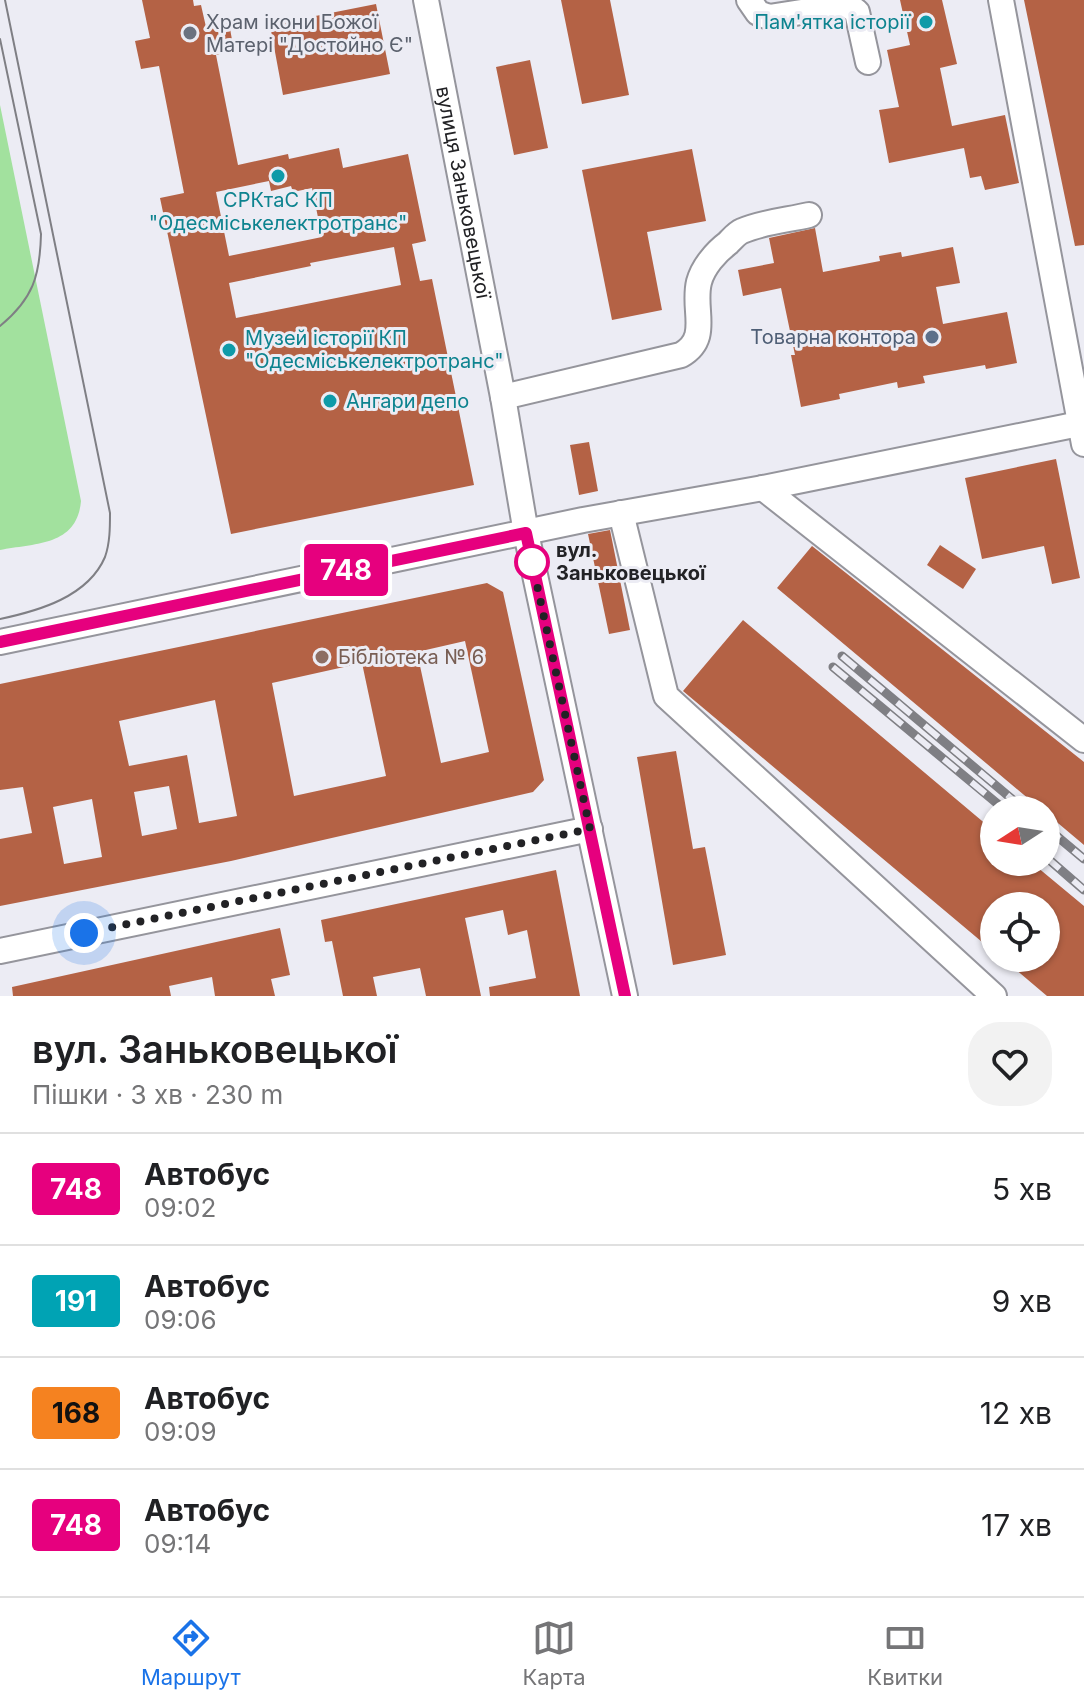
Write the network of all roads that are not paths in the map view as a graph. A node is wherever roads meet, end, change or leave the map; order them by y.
1 (426, 0) edge
2 (749, 0) edge
3 (1001, 0) edge
4 (868, 62) dead end
5 (809, 215) dead end
6 (503, 397) junction
7 (1082, 434) edge
8 (763, 488) junction
9 (621, 513) junction
10 (526, 533) junction
11 (0, 642) edge
12 (1084, 740) edge
13 (590, 829) junction
14 (0, 951) edge
15 (625, 996) edge
16 (994, 996) edge

1 - 6 street, вулиця Заньковецької
2 - 4 street
3 - 7 street
5 - 6 street
6 - 10 street, вулиця Заньковецької
7 - 8 street
8 - 9 street
8 - 12 street
9 - 10 street
9 - 16 street
10 - 11 street
10 - 13 street, вулиця Заньковецької
13 - 14 street
13 - 15 street, вулиця Заньковецької

